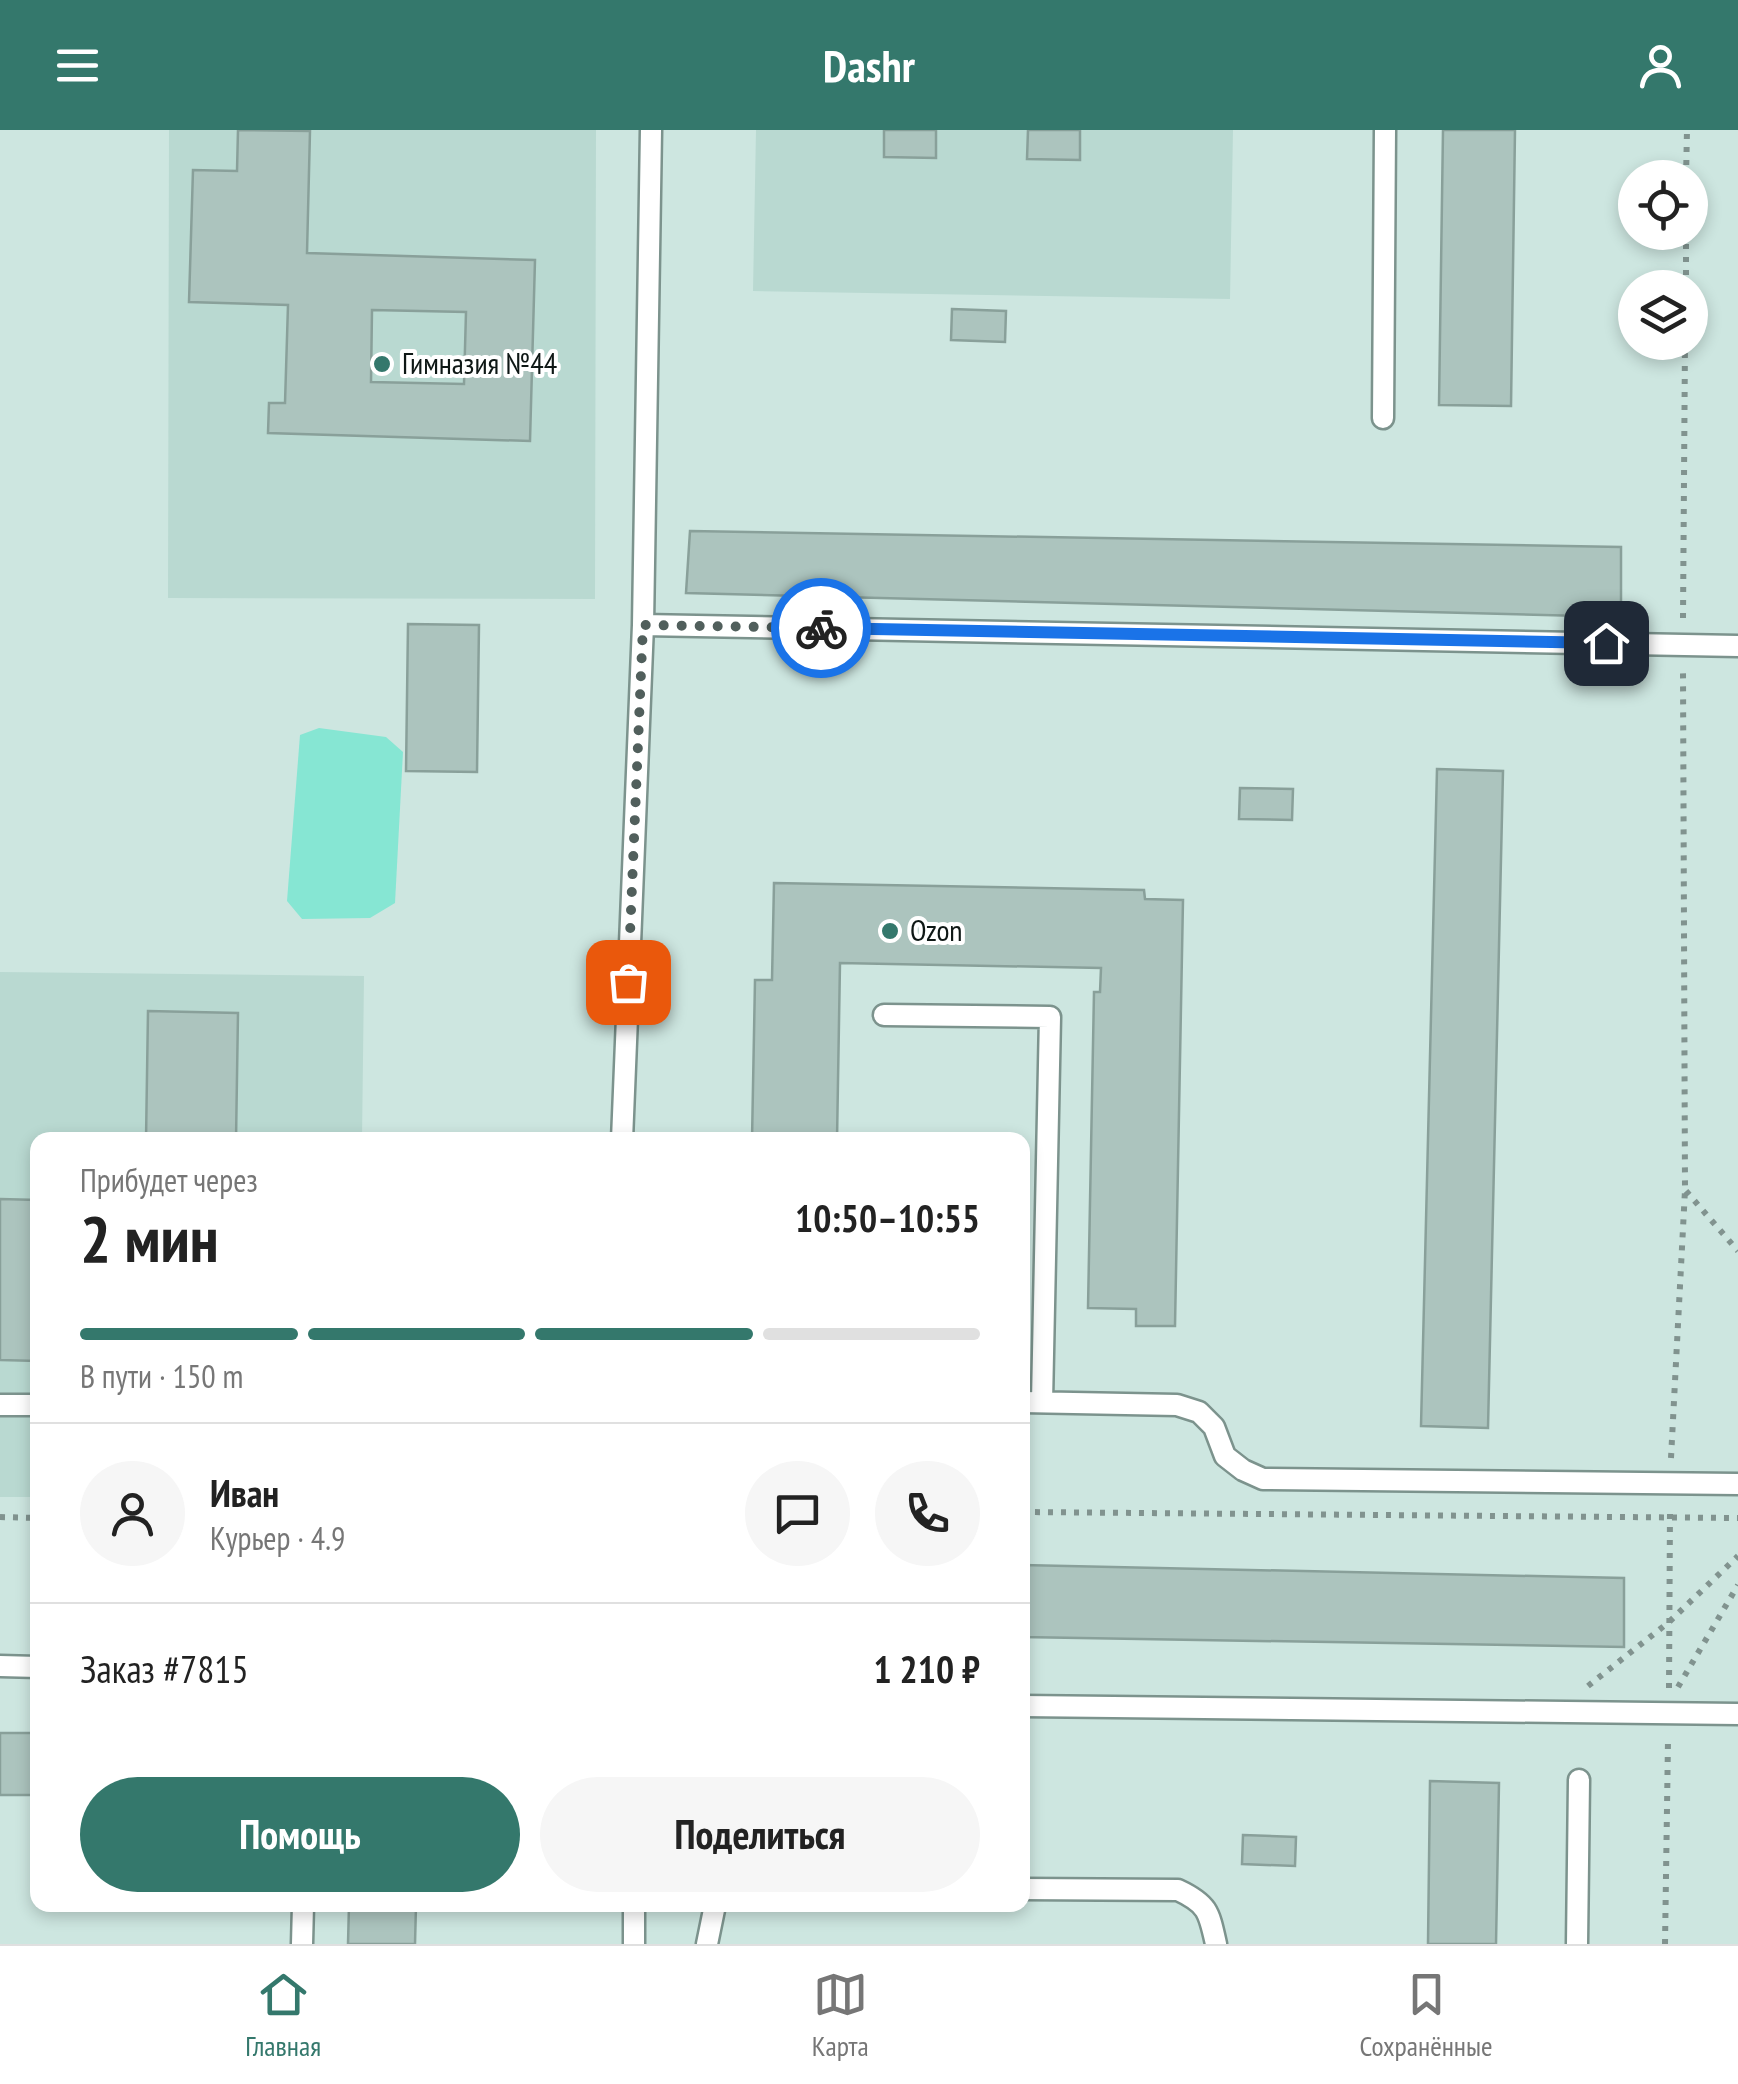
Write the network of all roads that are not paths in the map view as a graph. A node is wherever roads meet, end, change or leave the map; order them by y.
1 (651, 130) edge
2 (1385, 130) edge
3 (1383, 418) dead end
4 (643, 625) junction
5 (1738, 646) edge
6 (884, 1015) dead end
7 (622, 1132) edge
8 (1032, 1402) edge
9 (0, 1404) edge
10 (30, 1405) edge
11 (1738, 1484) edge
12 (0, 1666) edge
13 (30, 1666) edge
14 (1030, 1706) edge
15 (1738, 1714) edge
16 (1580, 1780) dead end
17 (1030, 1890) edge
18 (303, 1912) edge
19 (634, 1912) edge
20 (714, 1912) edge
21 (302, 1944) edge
22 (634, 1944) edge
23 (708, 1944) edge
24 (1216, 1944) edge
25 (1577, 1944) edge

1 - 4 lane
2 - 3 lane
4 - 5 lane
4 - 7 lane
6 - 8 lane
8 - 11 lane
9 - 10 lane
12 - 13 lane
14 - 15 lane
16 - 25 lane
17 - 24 lane
18 - 21 lane
19 - 22 lane
20 - 23 lane

